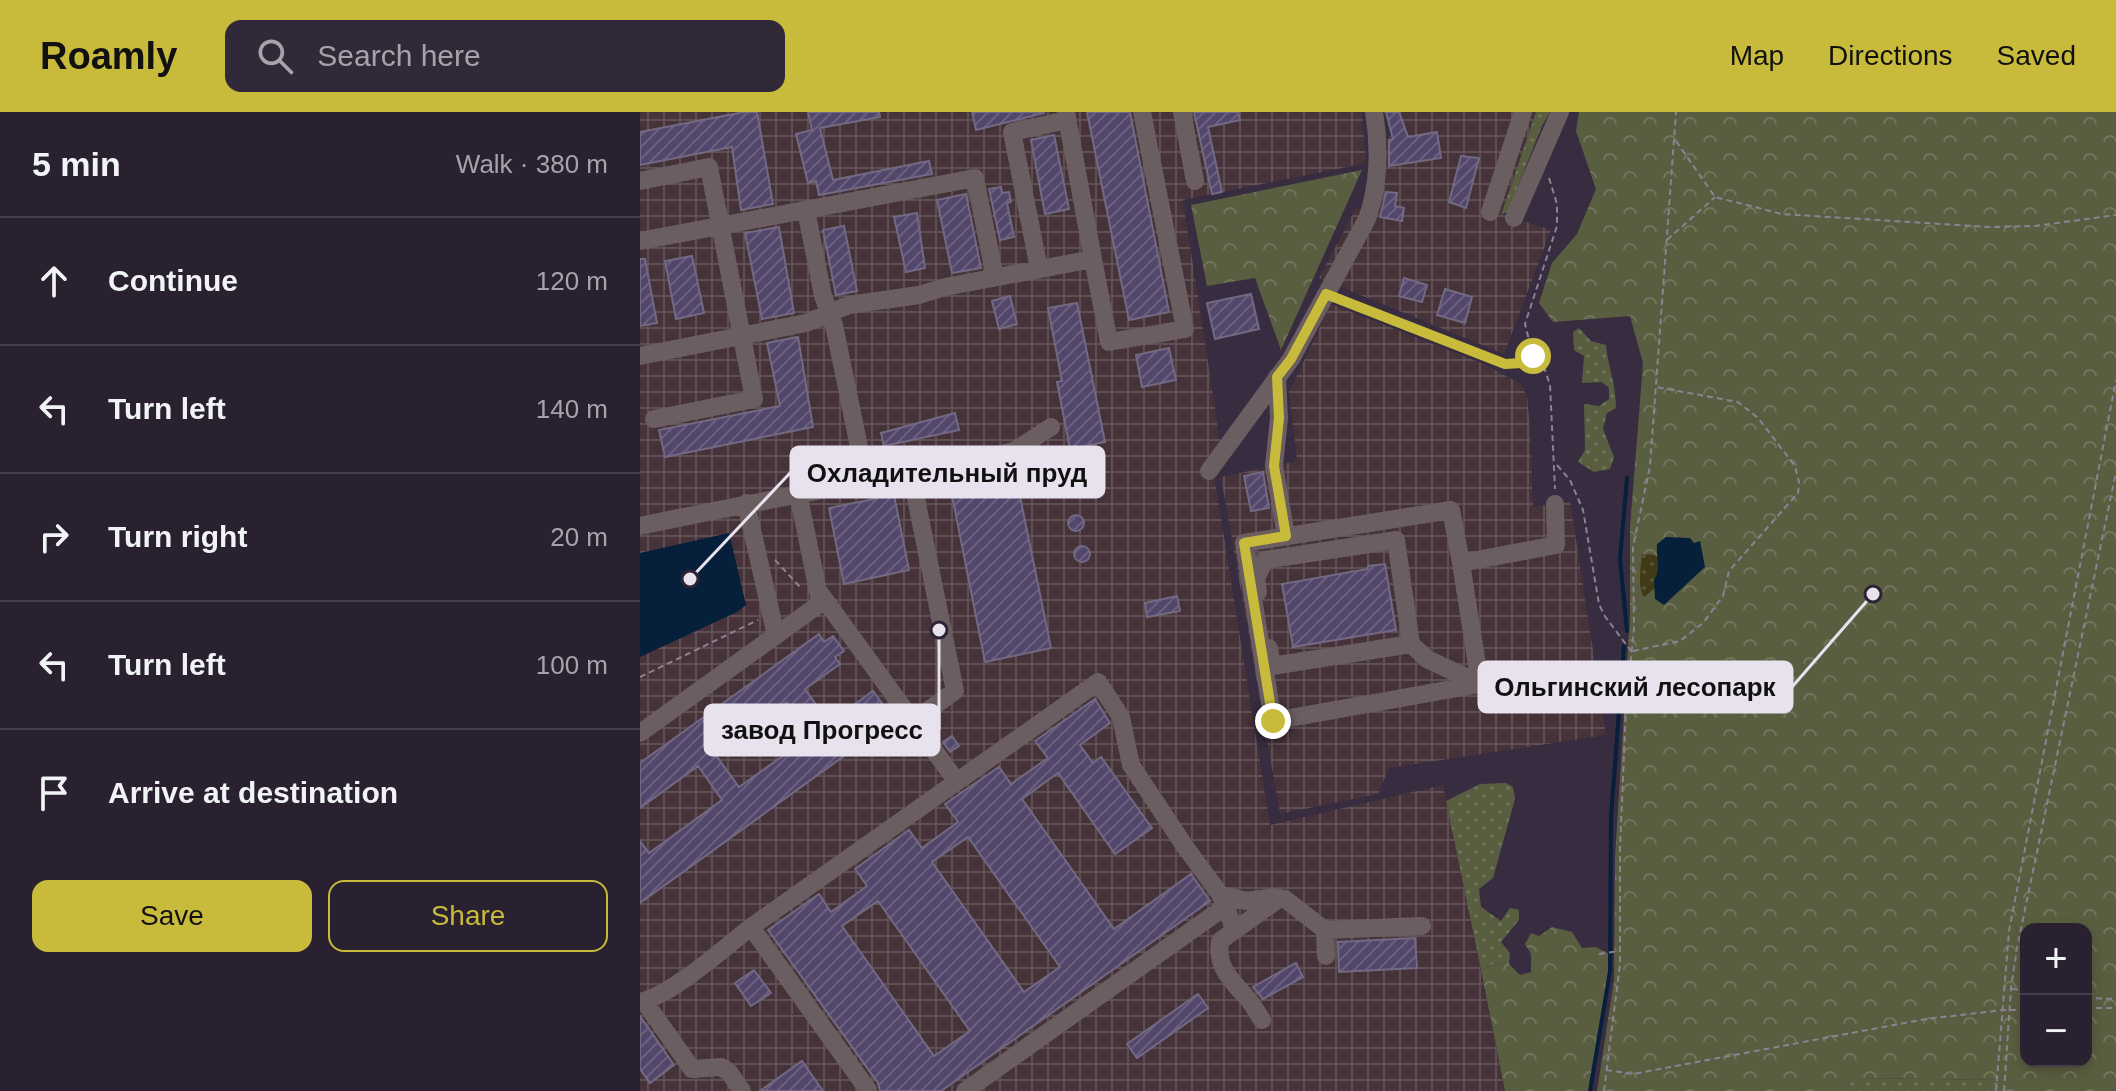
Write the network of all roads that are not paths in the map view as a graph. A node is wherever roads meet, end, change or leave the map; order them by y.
1 (1142, 112) edge
2 (1182, 112) edge
3 (1374, 112) edge
4 (1523, 112) edge
5 (1560, 112) edge
6 (1066, 116) edge
7 (640, 181) edge
8 (1195, 181) dead end
9 (806, 210) junction
10 (1490, 212) dead end
11 (1514, 218) dead end
12 (720, 226) junction
13 (640, 241) edge
14 (1093, 259) junction
15 (1039, 269) junction
16 (995, 277) junction
17 (830, 313) junction
18 (741, 336) junction
19 (640, 356) edge
20 (1277, 377) junction
21 (654, 419) dead end
22 (1051, 427) dead end
23 (1209, 471) dead end
24 (911, 474) junction
25 (866, 481) junction
26 (798, 493) junction
27 (1555, 502) road end
28 (746, 503) junction
29 (640, 526) edge
30 (1286, 536) junction
31 (1461, 563) junction
32 (821, 598) junction
33 (776, 636) junction
34 (1411, 644) junction
35 (1480, 684) junction
36 (913, 721) junction
37 (640, 733) edge
38 (957, 782) junction
39 (1280, 898) junction
40 (1227, 900) junction
41 (1422, 926) dead end
42 (751, 927) junction
43 (1235, 930) junction
44 (1325, 930) junction
45 (1326, 956) dead end
46 (642, 1002) edge
47 (1262, 1020) dead end
48 (868, 1090) edge
49 (742, 1091) edge
50 (965, 1091) edge

1 - 14 lane
2 - 8 lane
3 - 20 lane
4 - 10 lane
5 - 11 lane
6 - 14 lane
6 - 15 lane
7 - 12 lane
9 - 12 lane
9 - 16 lane
9 - 17 lane
12 - 13 lane
12 - 18 lane
14 - 15 lane
15 - 16 lane
16 - 17 lane
17 - 18 lane
17 - 25 lane
18 - 19 lane
18 - 21 lane
20 - 23 lane
20 - 30 lane
22 - 24 lane
24 - 25 lane
24 - 36 lane
25 - 26 lane
26 - 28 lane
26 - 32 lane
27 - 31 lane
28 - 29 lane
28 - 33 lane
30 - 31 lane
30 - 35 lane
31 - 35 lane
32 - 33 lane
32 - 36 lane
33 - 37 lane
34 - 34 lane
34 - 35 lane
36 - 38 lane
38 - 40 lane
38 - 42 lane
39 - 40 lane
39 - 43 lane
39 - 44 lane
40 - 43 lane
40 - 50 lane
41 - 44 lane
42 - 46 lane
42 - 48 lane
43 - 47 lane
44 - 45 lane
46 - 49 lane

